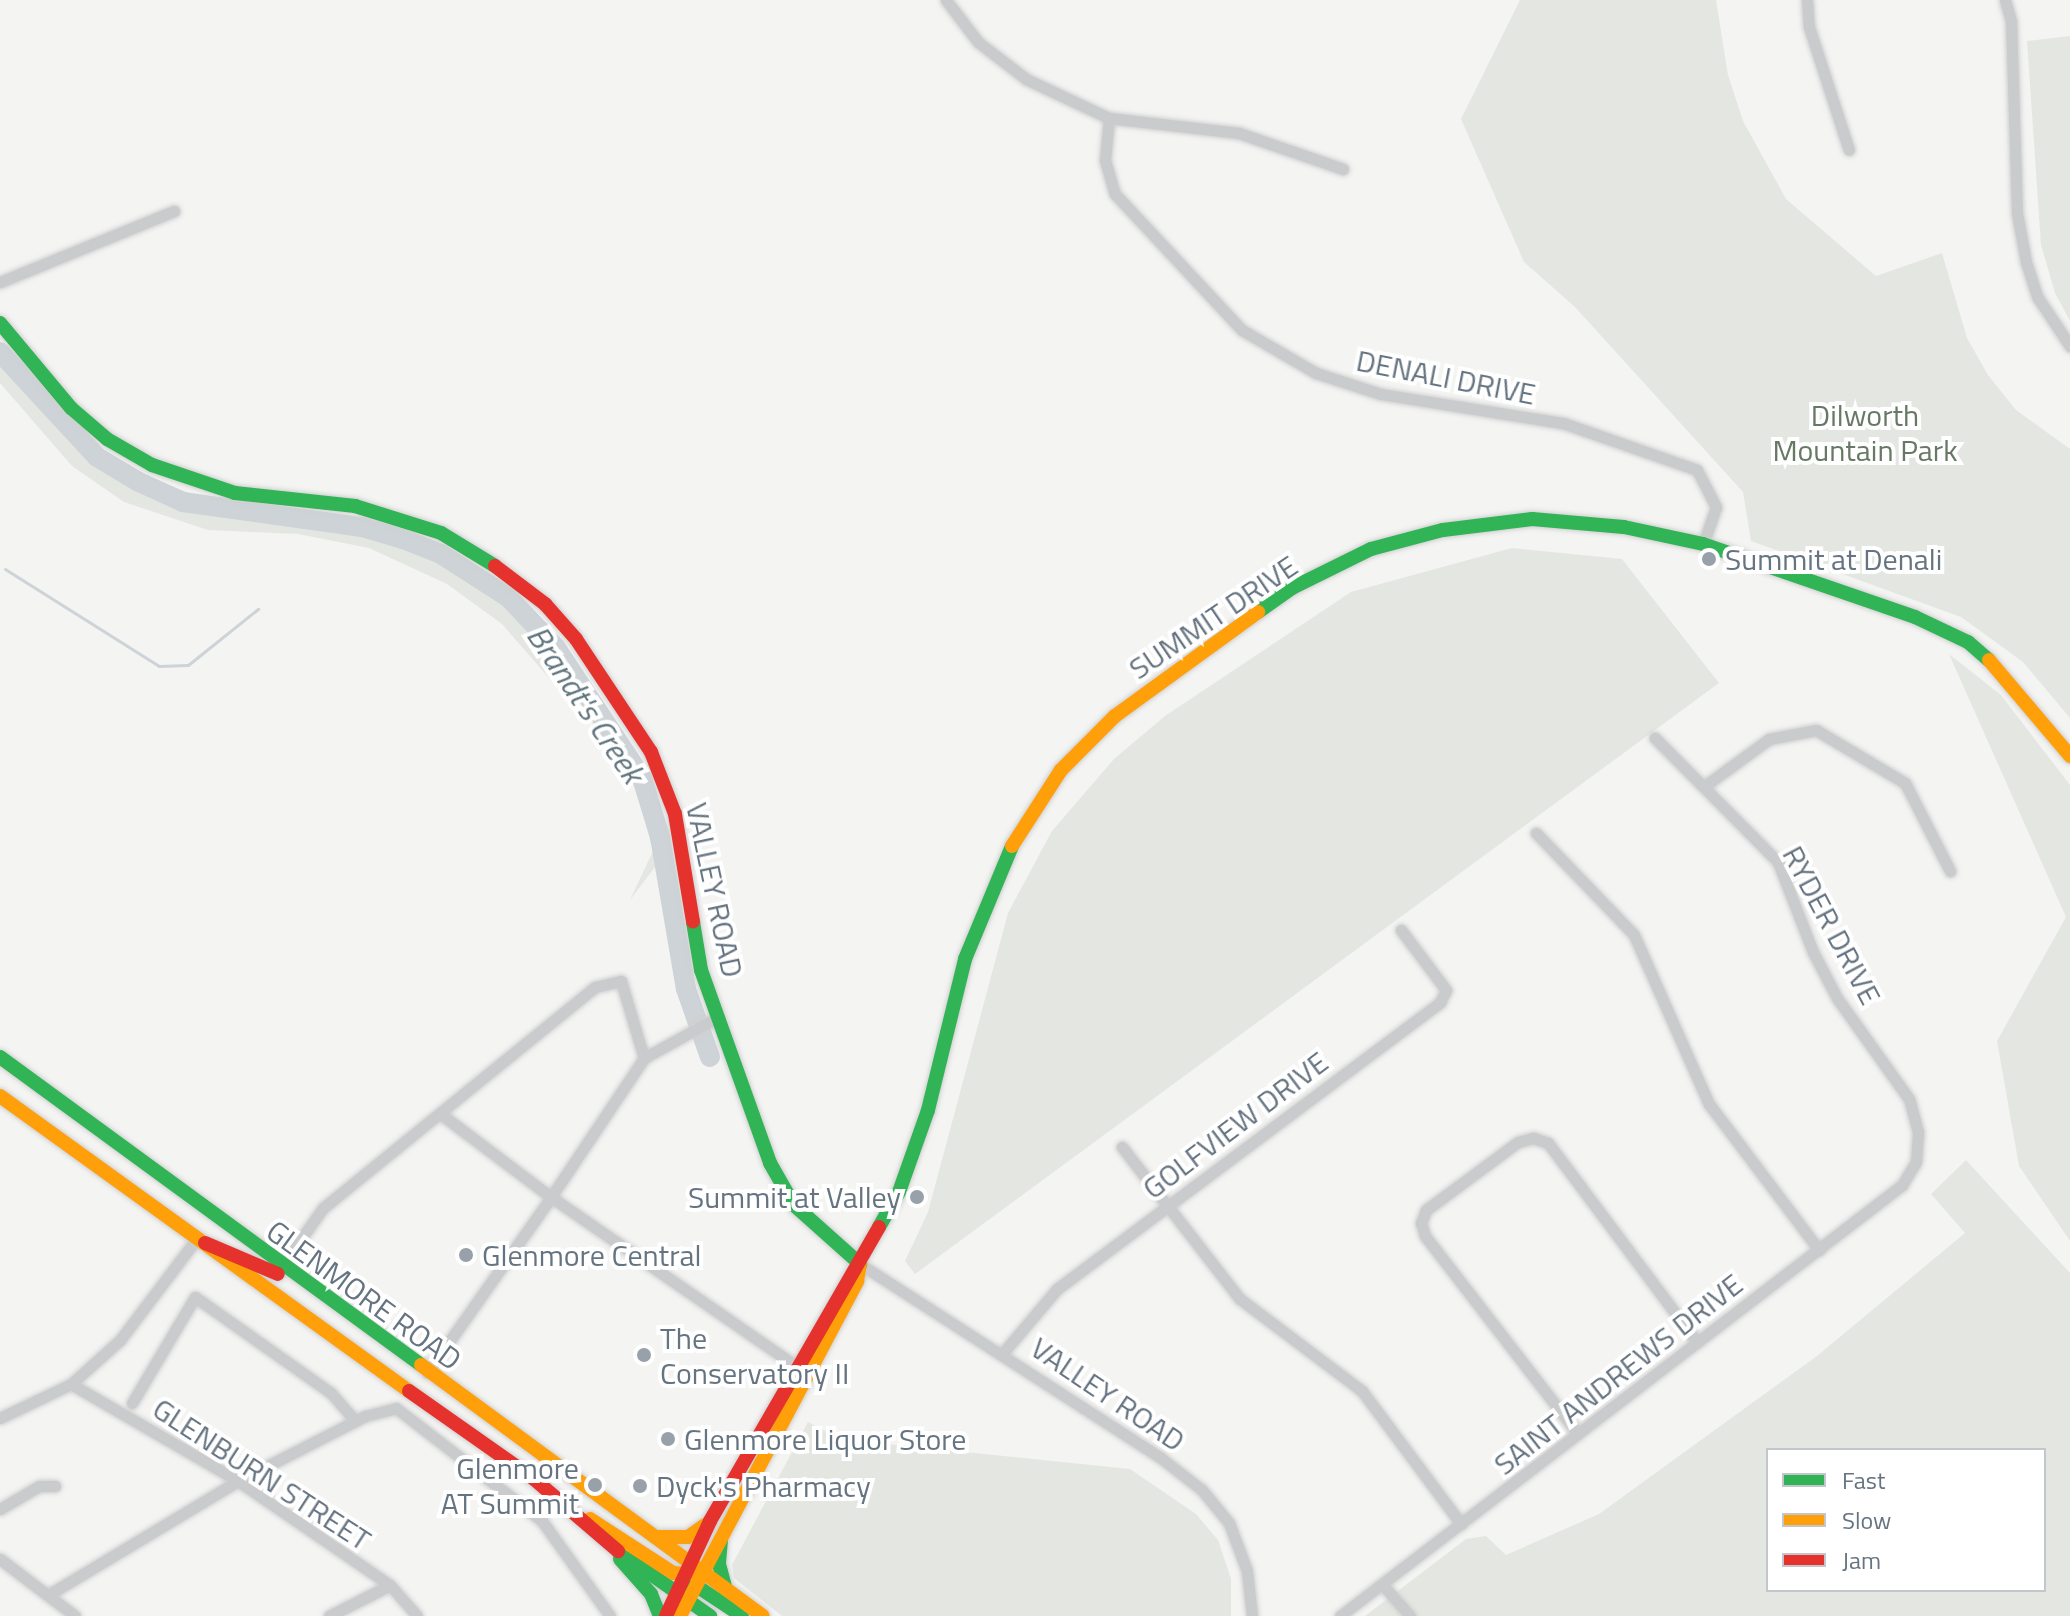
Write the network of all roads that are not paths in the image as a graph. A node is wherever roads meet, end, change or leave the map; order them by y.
1 (946, 0) edge
2 (1807, 0) edge
3 (2005, 0) edge
4 (1109, 118) junction
5 (1849, 150) dead end
6 (1343, 169) dead end
7 (174, 211) dead end
8 (0, 282) edge
9 (0, 323) edge
10 (2070, 346) edge
11 (1703, 544) junction
12 (1655, 738) dead end
13 (2070, 756) edge
14 (1706, 785) junction
15 (1536, 833) dead end
16 (1950, 871) dead end
17 (1401, 930) dead end
18 (718, 1017) junction
19 (0, 1057) edge
20 (644, 1058) junction
21 (0, 1096) edge
22 (442, 1115) junction
23 (1122, 1147) dead end
24 (1916, 1162) joint
25 (551, 1197) junction
26 (1168, 1206) junction
27 (195, 1241) junction
28 (1819, 1250) junction
29 (860, 1264) junction
30 (281, 1267) junction
31 (314, 1292) junction
32 (1697, 1342) junction
33 (1002, 1354) junction
34 (796, 1366) junction
35 (427, 1373) junction
36 (71, 1384) junction
37 (132, 1403) dead end
38 (0, 1418) edge
39 (360, 1418) junction
40 (1578, 1434) junction
41 (534, 1479) junction
42 (238, 1481) junction
43 (55, 1486) dead end
44 (0, 1509) edge
45 (710, 1521) junction
46 (1461, 1524) junction
47 (724, 1529) junction
48 (650, 1535) junction
49 (607, 1543) junction
50 (0, 1559) edge
51 (691, 1569) junction
52 (1382, 1584) junction
53 (390, 1585) junction
54 (725, 1586) junction
55 (685, 1592) junction
56 (48, 1595) junction
57 (75, 1616) edge
58 (329, 1616) edge
59 (417, 1616) edge
60 (610, 1616) edge
61 (660, 1616) edge
62 (666, 1616) edge
63 (680, 1616) edge
64 (710, 1616) edge
65 (742, 1616) edge
66 (763, 1616) edge
67 (1252, 1616) edge
68 (1340, 1616) edge
69 (1410, 1616) edge

1 - 4 street
2 - 5 street
3 - 10 street
4 - 6 street
4 - 11 street, DENALI DRIVE
7 - 8 street
9 - 18 main road, VALLEY ROAD
11 - 13 main road, SUMMIT DRIVE
11 - 29 main road, SUMMIT DRIVE
12 - 14 street, RYDER DRIVE
14 - 16 street
14 - 24 street, RYDER DRIVE
15 - 28 street
17 - 26 street, GOLFVIEW DRIVE
18 - 20 street
18 - 29 main road, VALLEY ROAD
19 - 30 main road, GLENMORE ROAD
20 - 22 street
20 - 25 street
21 - 27 main road, GLENMORE ROAD
22 - 25 street
22 - 30 street
23 - 26 street
24 - 28 street, SAINT ANDREWS DRIVE
25 - 34 street
25 - 35 street
26 - 33 street, GOLFVIEW DRIVE
26 - 46 street
27 - 31 main road
27 - 36 street
27 - 41 main road, GLENMORE ROAD
28 - 32 street, SAINT ANDREWS DRIVE
29 - 33 street, VALLEY ROAD
29 - 34 main road, SUMMIT DRIVE
29 - 47 main road, SUMMIT DRIVE
30 - 31 main road, GLENMORE ROAD
31 - 35 main road, GLENMORE ROAD
32 - 40 street, SAINT ANDREWS DRIVE
32 - 40 street
33 - 67 street, VALLEY ROAD
34 - 45 main road, SUMMIT DRIVE
35 - 48 main road, GLENMORE ROAD
36 - 38 street
36 - 42 street, GLENBURN STREET
37 - 39 street
39 - 42 street
39 - 60 street
40 - 46 street, SAINT ANDREWS DRIVE
41 - 49 main road, GLENMORE ROAD
41 - 51 main road
42 - 53 street, GLENBURN STREET
42 - 56 street
43 - 44 street
45 - 48 main road
45 - 51 main road, SUMMIT DRIVE
46 - 52 street, SAINT ANDREWS DRIVE
47 - 51 main road, SUMMIT DRIVE
47 - 54 main road
48 - 51 main road, GLENMORE ROAD
49 - 55 main road, GLENMORE ROAD
49 - 61 main road
50 - 56 street
51 - 54 main road
51 - 55 main road, SUMMIT DRIVE
52 - 68 street, SAINT ANDREWS DRIVE
52 - 69 street
53 - 58 street
53 - 59 street, GLENBURN STREET
54 - 66 main road
55 - 62 main road
55 - 63 main road
55 - 64 main road
55 - 65 main road
56 - 57 street

